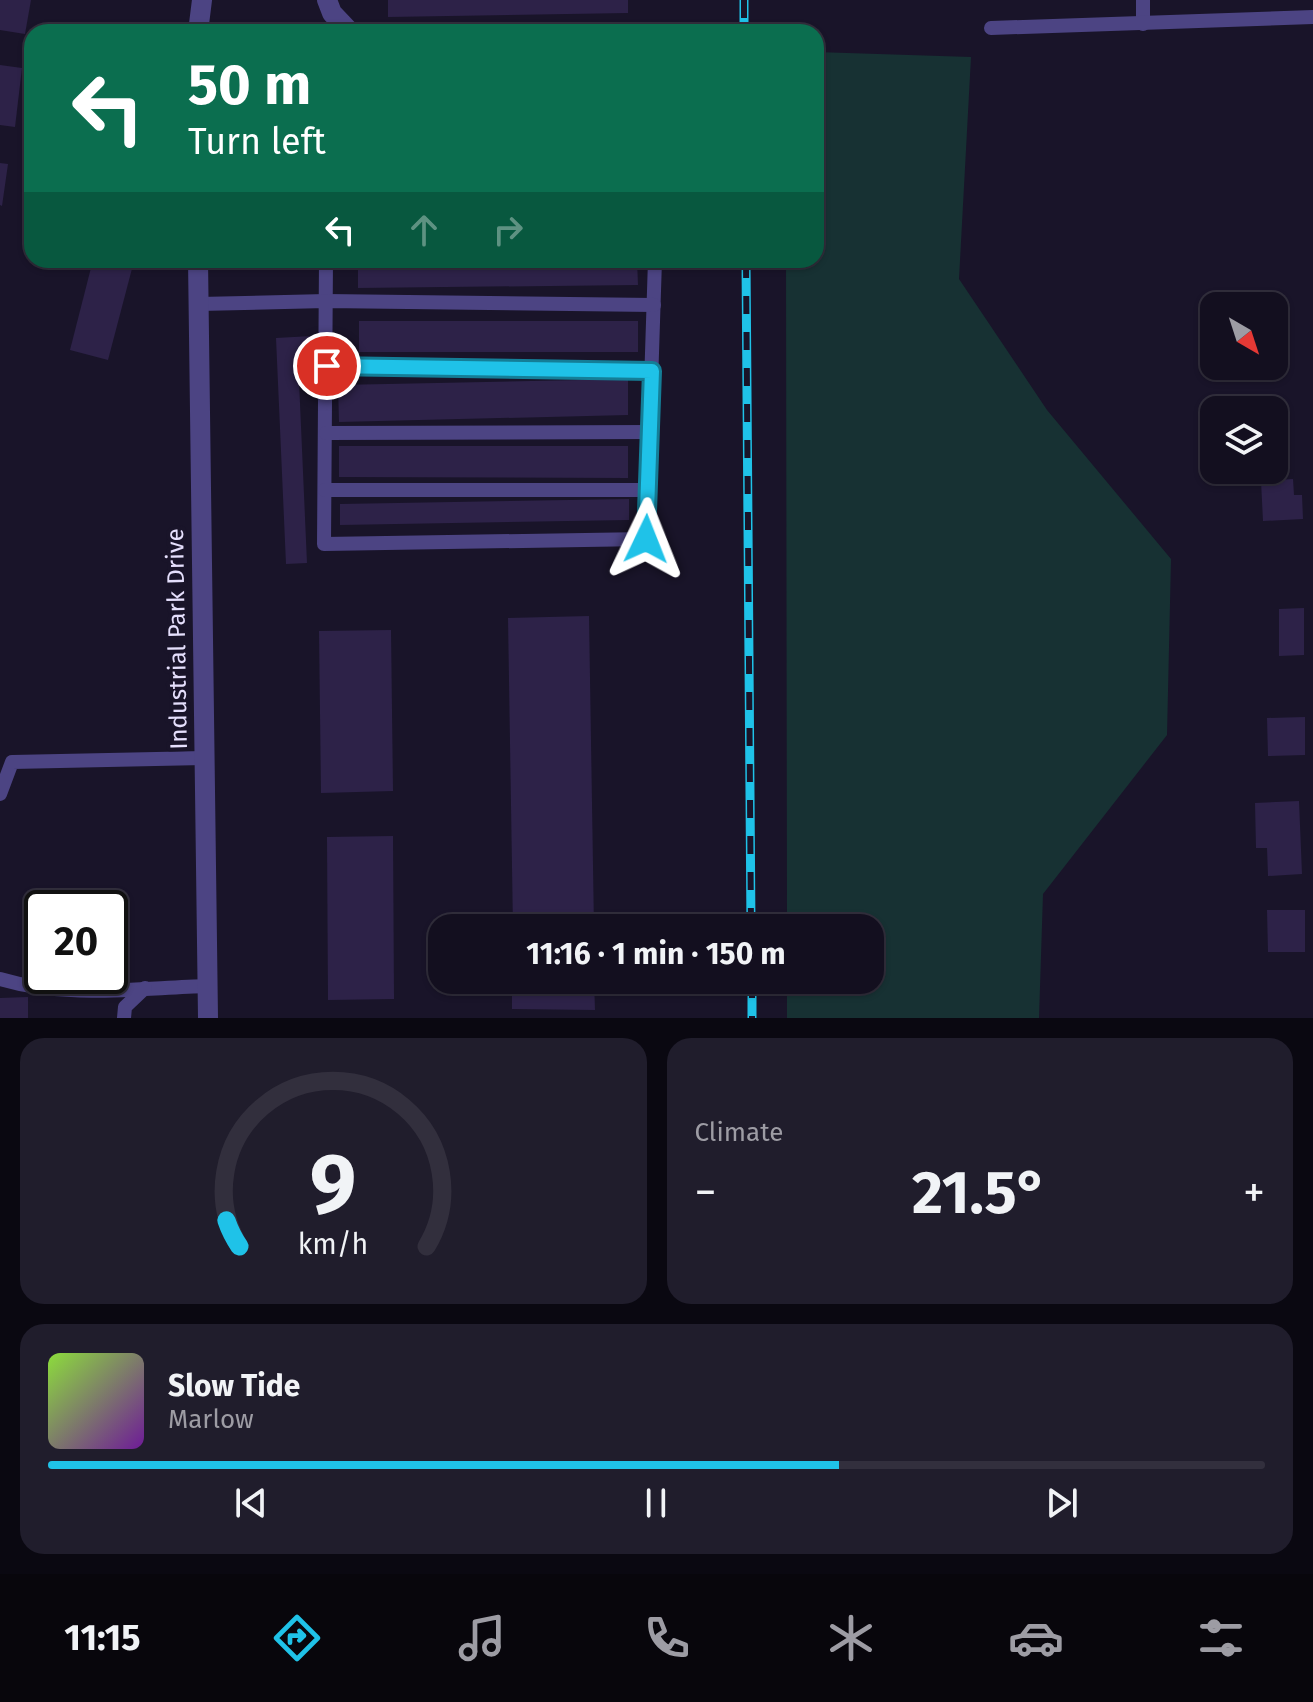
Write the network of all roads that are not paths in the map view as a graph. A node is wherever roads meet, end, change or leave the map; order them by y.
1 (202, 0) edge
2 (327, 0) edge
3 (1143, 0) edge
4 (1313, 17) edge
5 (199, 24) edge
6 (342, 24) edge
7 (1143, 24) junction
8 (991, 28) dead end
9 (198, 268) edge
10 (326, 268) edge
11 (655, 268) edge
12 (326, 301) junction
13 (199, 304) junction
14 (654, 305) junction
15 (327, 366) junction
16 (652, 371) junction
17 (650, 432) junction
18 (326, 433) junction
19 (325, 490) junction
20 (648, 490) junction
21 (204, 758) junction
22 (0, 794) edge
23 (0, 979) edge
24 (207, 986) junction
25 (145, 988) junction
26 (124, 1018) edge
27 (208, 1018) edge

1 - 5 street
2 - 6 street
3 - 7 lane
4 - 7 lane
7 - 8 lane
9 - 13 street, Industrial Park Drive
10 - 12 lane
11 - 14 lane
12 - 13 lane
12 - 14 lane
12 - 15 lane
13 - 21 street, Industrial Park Drive
14 - 16 lane
15 - 16 lane
15 - 18 lane
16 - 17 lane
17 - 18 lane
17 - 20 lane
18 - 19 lane
19 - 20 lane
19 - 20 lane
21 - 22 lane
21 - 24 street, Industrial Park Drive
23 - 25 lane
24 - 25 lane
24 - 27 street, Industrial Park Drive
25 - 26 lane

